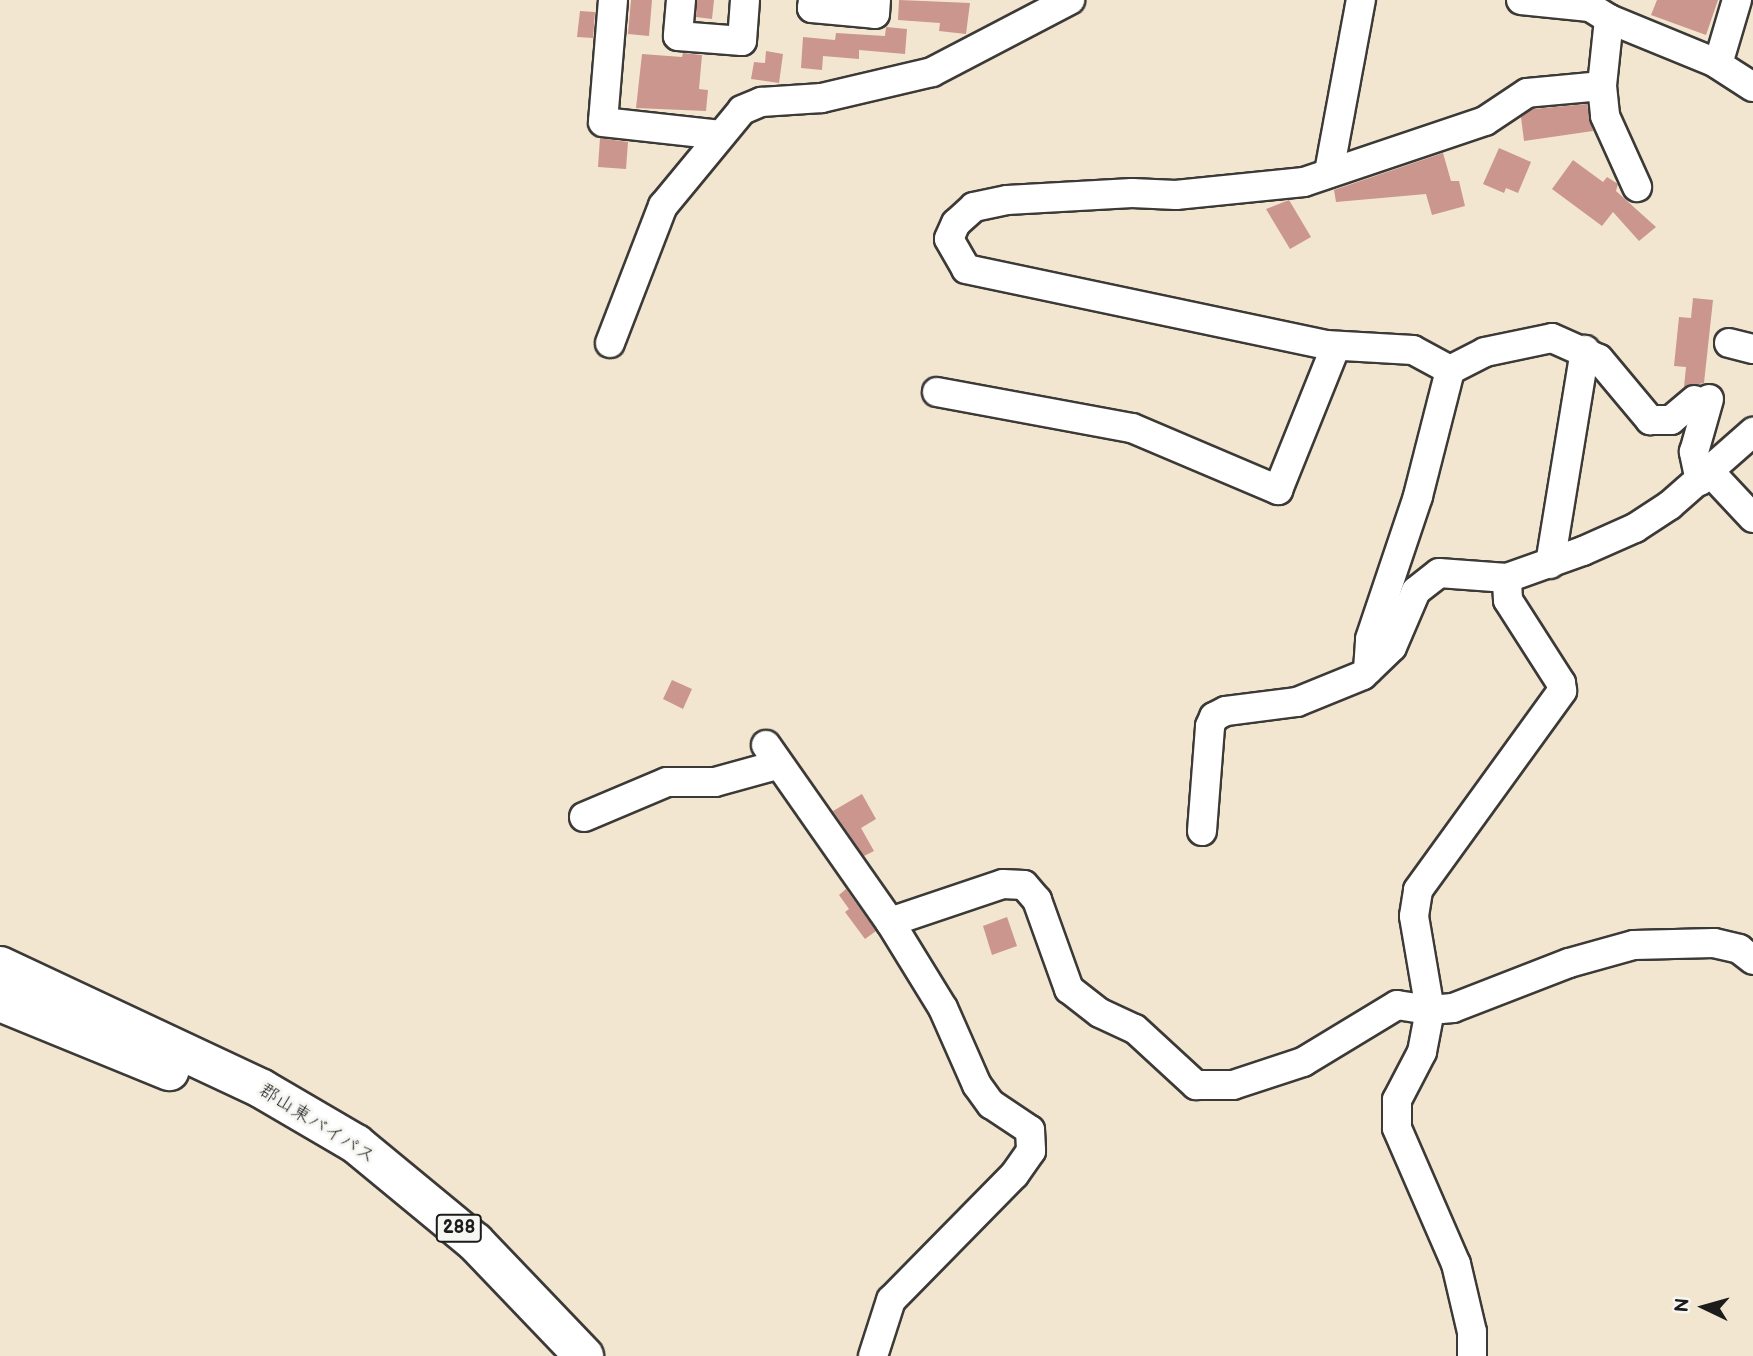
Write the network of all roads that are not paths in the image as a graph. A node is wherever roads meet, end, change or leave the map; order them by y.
1 (612, 0) edge
2 (681, 0) edge
3 (745, 0) edge
4 (813, 0) edge
5 (876, 0) edge
6 (1070, 0) edge
7 (1361, 0) edge
8 (1521, 0) edge
9 (1737, 0) edge
10 (1596, 9) edge
11 (1718, 64) junction
12 (1602, 86) junction
13 (1753, 88) edge
14 (720, 135) junction
15 (1329, 173) junction
16 (1637, 187) dead end
17 (610, 343) dead end
18 (1336, 346) junction
19 (1585, 350) junction
20 (1450, 370) junction
21 (937, 392) dead end
22 (1753, 432) edge
23 (1705, 477) junction
24 (1753, 519) edge
25 (1550, 564) junction
26 (1507, 578) junction
27 (1368, 670) junction
28 (584, 817) dead end
29 (1202, 831) dead end
30 (890, 922) junction
31 (0, 947) edge
32 (1753, 960) edge
33 (0, 966) edge
34 (0, 1002) edge
35 (1430, 1010) junction
36 (262, 1089) junction
37 (317, 1121) junction
38 (584, 1356) edge
39 (873, 1356) edge
40 (1472, 1356) edge

1 - 14 street
2 - 3 street
4 - 5 street
6 - 14 street
7 - 15 street
8 - 10 street
9 - 11 street
10 - 11 street
10 - 12 street
11 - 13 street
12 - 15 street
12 - 16 street
14 - 17 street
15 - 18 street
18 - 20 street
18 - 21 street
19 - 20 street
19 - 23 street
19 - 25 street
20 - 27 street
22 - 23 street
23 - 24 street
23 - 25 street
25 - 26 street
26 - 27 street
26 - 35 street
27 - 29 street
28 - 30 street
30 - 35 street
30 - 39 street
31 - 36 highway
32 - 35 street
33 - 36 highway, 郡山東バイパス / 288
34 - 37 highway
35 - 40 street
36 - 37 highway, 郡山東バイパス / 288
37 - 38 highway, 郡山東バイパス / 288

